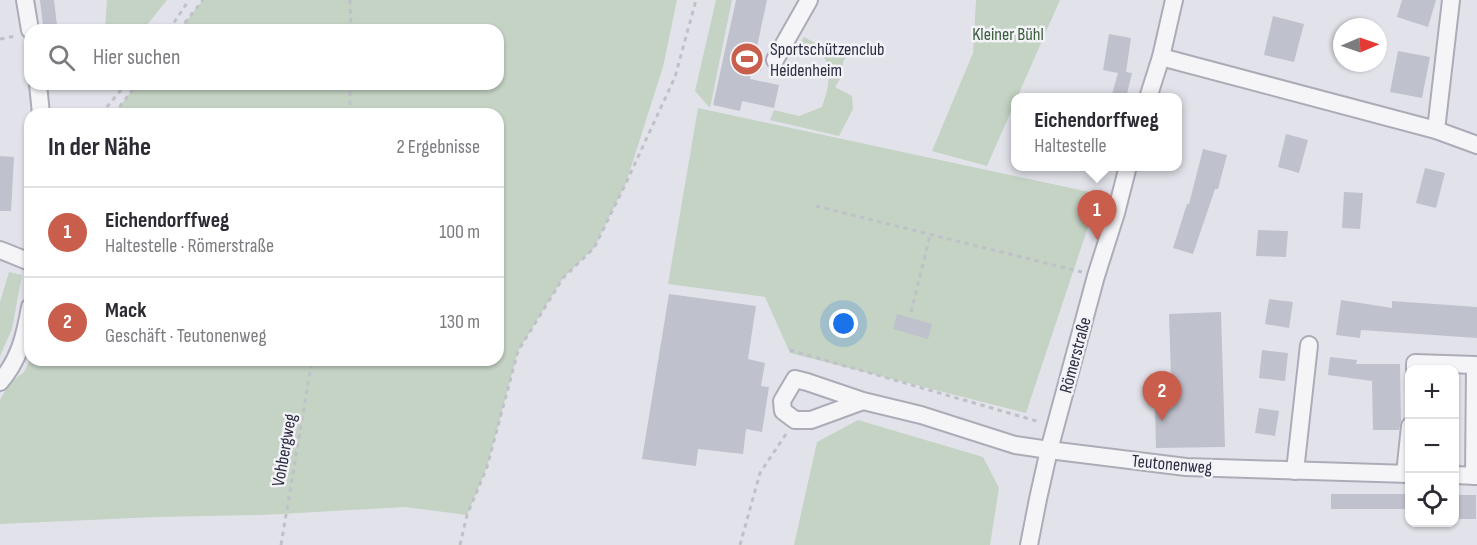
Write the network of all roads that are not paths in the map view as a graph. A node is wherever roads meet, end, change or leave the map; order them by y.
1 (25, 0) edge
2 (809, 0) edge
3 (1174, 0) edge
4 (1451, 0) edge
5 (25, 24) edge
6 (1161, 57) junction
7 (775, 60) dead end
8 (39, 90) edge
9 (1150, 93) edge
10 (40, 108) edge
11 (1436, 130) junction
12 (1477, 145) edge
13 (1127, 171) edge
14 (0, 250) edge
15 (24, 260) edge
16 (24, 339) edge
17 (1310, 345) dead end
18 (1415, 365) edge
19 (0, 382) edge
20 (863, 401) junction
21 (1049, 450) junction
22 (1295, 471) junction
23 (1405, 474) edge
24 (1459, 476) edge
25 (1475, 476) edge
26 (1029, 545) edge

1 - 5 street
2 - 7 street
3 - 6 street
4 - 11 street
6 - 9 street
6 - 11 street
8 - 10 street
11 - 12 street
13 - 21 street, Römerstraße
14 - 15 street
16 - 19 street
17 - 22 street
18 - 25 street
20 - 20 street, Teutonenweg
20 - 21 street, Teutonenweg
21 - 22 street, Teutonenweg
21 - 26 street, Römerstraße
22 - 23 street, Teutonenweg
24 - 25 street

